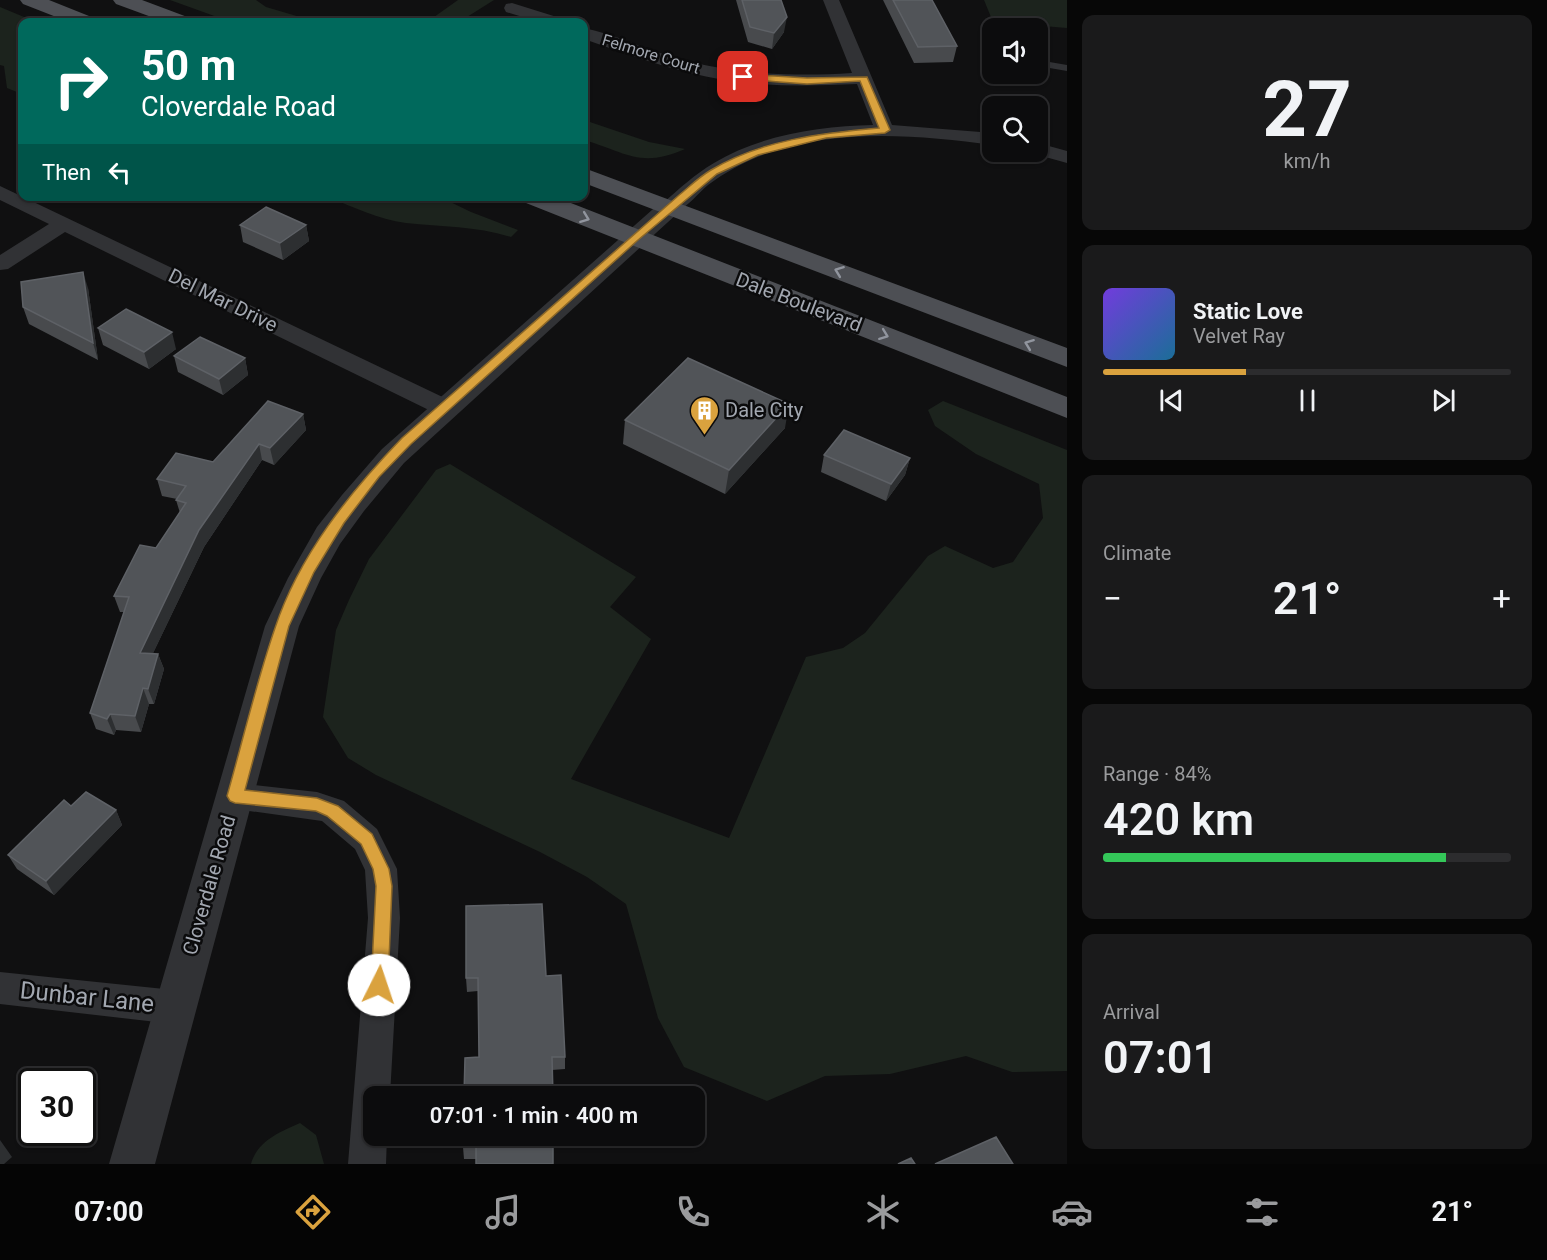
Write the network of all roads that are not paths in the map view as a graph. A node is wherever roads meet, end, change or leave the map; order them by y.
1 (30, 0) edge
2 (123, 0) edge
3 (831, 0) edge
4 (512, 8) dead end
5 (77, 18) edge
6 (172, 18) edge
7 (542, 18) edge
8 (588, 34) edge
9 (1048, 65) edge
10 (1067, 68) edge
11 (863, 78) junction
12 (885, 130) junction
13 (982, 138) edge
14 (1048, 152) edge
15 (1067, 157) edge
16 (588, 176) edge
17 (0, 192) edge
18 (18, 200) edge
19 (19, 201) edge
20 (543, 201) edge
21 (670, 207) junction
22 (66, 223) junction
23 (634, 237) junction
24 (0, 264) edge
25 (1067, 358) edge
26 (445, 408) junction
27 (1067, 408) edge
28 (235, 796) junction
29 (0, 988) edge
30 (174, 1007) junction
31 (132, 1164) edge
32 (367, 1164) edge

1 - 5 main road
2 - 6 main road
3 - 11 street
4 - 7 street
8 - 11 street, Felmore Court
9 - 10 lane
11 - 12 street
12 - 13 street, Cloverdale Road
12 - 21 street, Cloverdale Road
14 - 15 street
16 - 21 main road
17 - 18 street, Del Mar Drive
19 - 22 street, Del Mar Drive
20 -> 23 main road, Dale Boulevard
21 - 23 street, Cloverdale Road
25 -> 21 main road
22 - 24 street
22 - 26 street, Del Mar Drive
23 - 26 street, Cloverdale Road
23 -> 27 main road, Dale Boulevard
26 - 28 street, Cloverdale Road
28 - 30 street, Cloverdale Road
28 - 32 street
29 - 30 street, Dunbar Lane
30 - 31 street, Cloverdale Road

